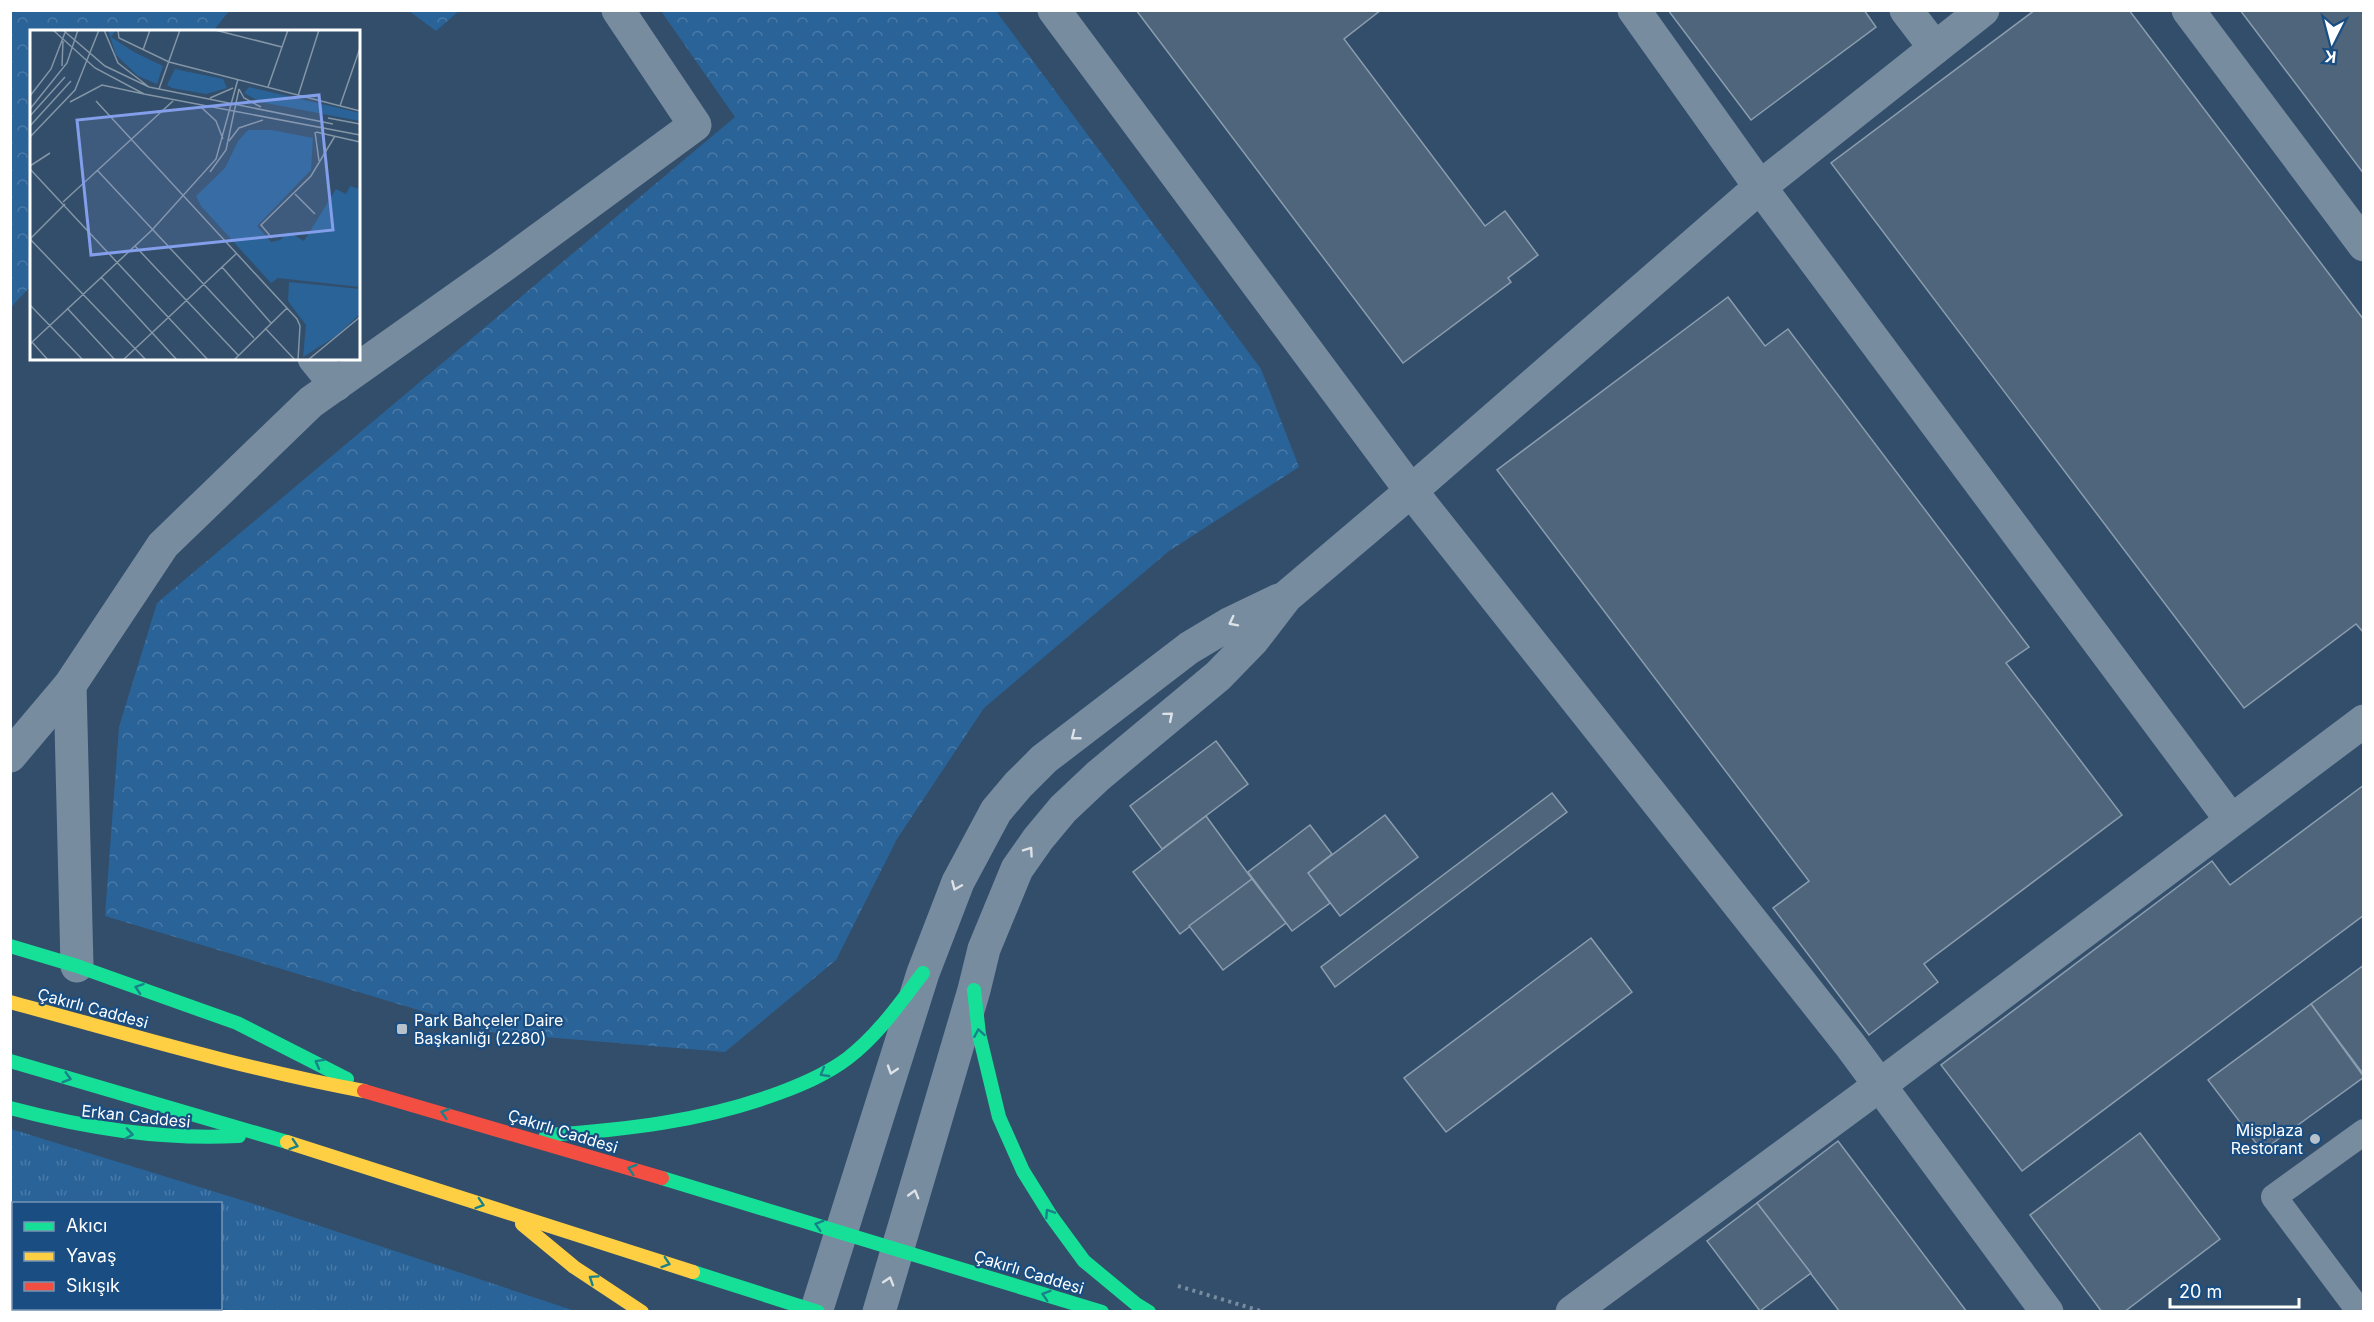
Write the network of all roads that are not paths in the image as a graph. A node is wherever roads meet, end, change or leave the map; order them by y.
1 (618, 10) edge
2 (1053, 10) edge
3 (1634, 10) edge
4 (1906, 10) edge
5 (1983, 10) edge
6 (2188, 10) edge
7 (1935, 48) junction
8 (1760, 186) junction
9 (2364, 245) edge
10 (316, 360) edge
11 (336, 385) junction
12 (1412, 492) junction
13 (1286, 597) junction
14 (70, 685) junction
15 (2364, 721) edge
16 (10, 756) edge
17 (2232, 820) junction
18 (10, 946) edge
19 (77, 966) junction
20 (923, 973) junction
21 (974, 990) junction
22 (10, 1002) edge
23 (10, 1061) edge
24 (1880, 1085) junction
25 (370, 1092) junction
26 (10, 1108) edge
27 (2364, 1131) edge
28 (261, 1134) junction
29 (524, 1136) junction
30 (508, 1212) junction
31 (840, 1232) junction
32 (898, 1250) junction
33 (642, 1311) edge
34 (816, 1311) edge
35 (879, 1311) edge
36 (1101, 1311) edge
37 (1149, 1311) edge
38 (1572, 1311) edge
39 (2047, 1311) edge
40 (2360, 1311) edge

1 - 11 street
2 - 12 street
3 - 8 street
4 - 7 street
5 - 7 street
6 - 9 street
7 - 8 street
8 - 12 street
8 - 17 street
10 - 11 street
11 - 14 street
12 - 13 street
12 - 24 street
13 -> 20 street
21 -> 13 street
14 - 16 street
14 - 19 street
15 - 17 street
17 - 24 street
18 - 19 main road
25 -> 19 main road
20 -> 29 main road
20 -> 31 street
32 -> 21 street
37 -> 21 main road
22 - 25 main road, Çakırlı Caddesi
23 -> 28 main road
24 - 38 street
24 - 39 street
29 -> 25 main road, Çakırlı Caddesi
26 -> 28 main road, Erkan Caddesi
27 - 40 lane
28 -> 30 main road
31 -> 29 main road, Çakırlı Caddesi
33 -> 30 main road
30 -> 34 main road
31 - 32 main road, Çakırlı Caddesi
31 - 34 street
35 -> 32 street
36 -> 32 main road, Çakırlı Caddesi

